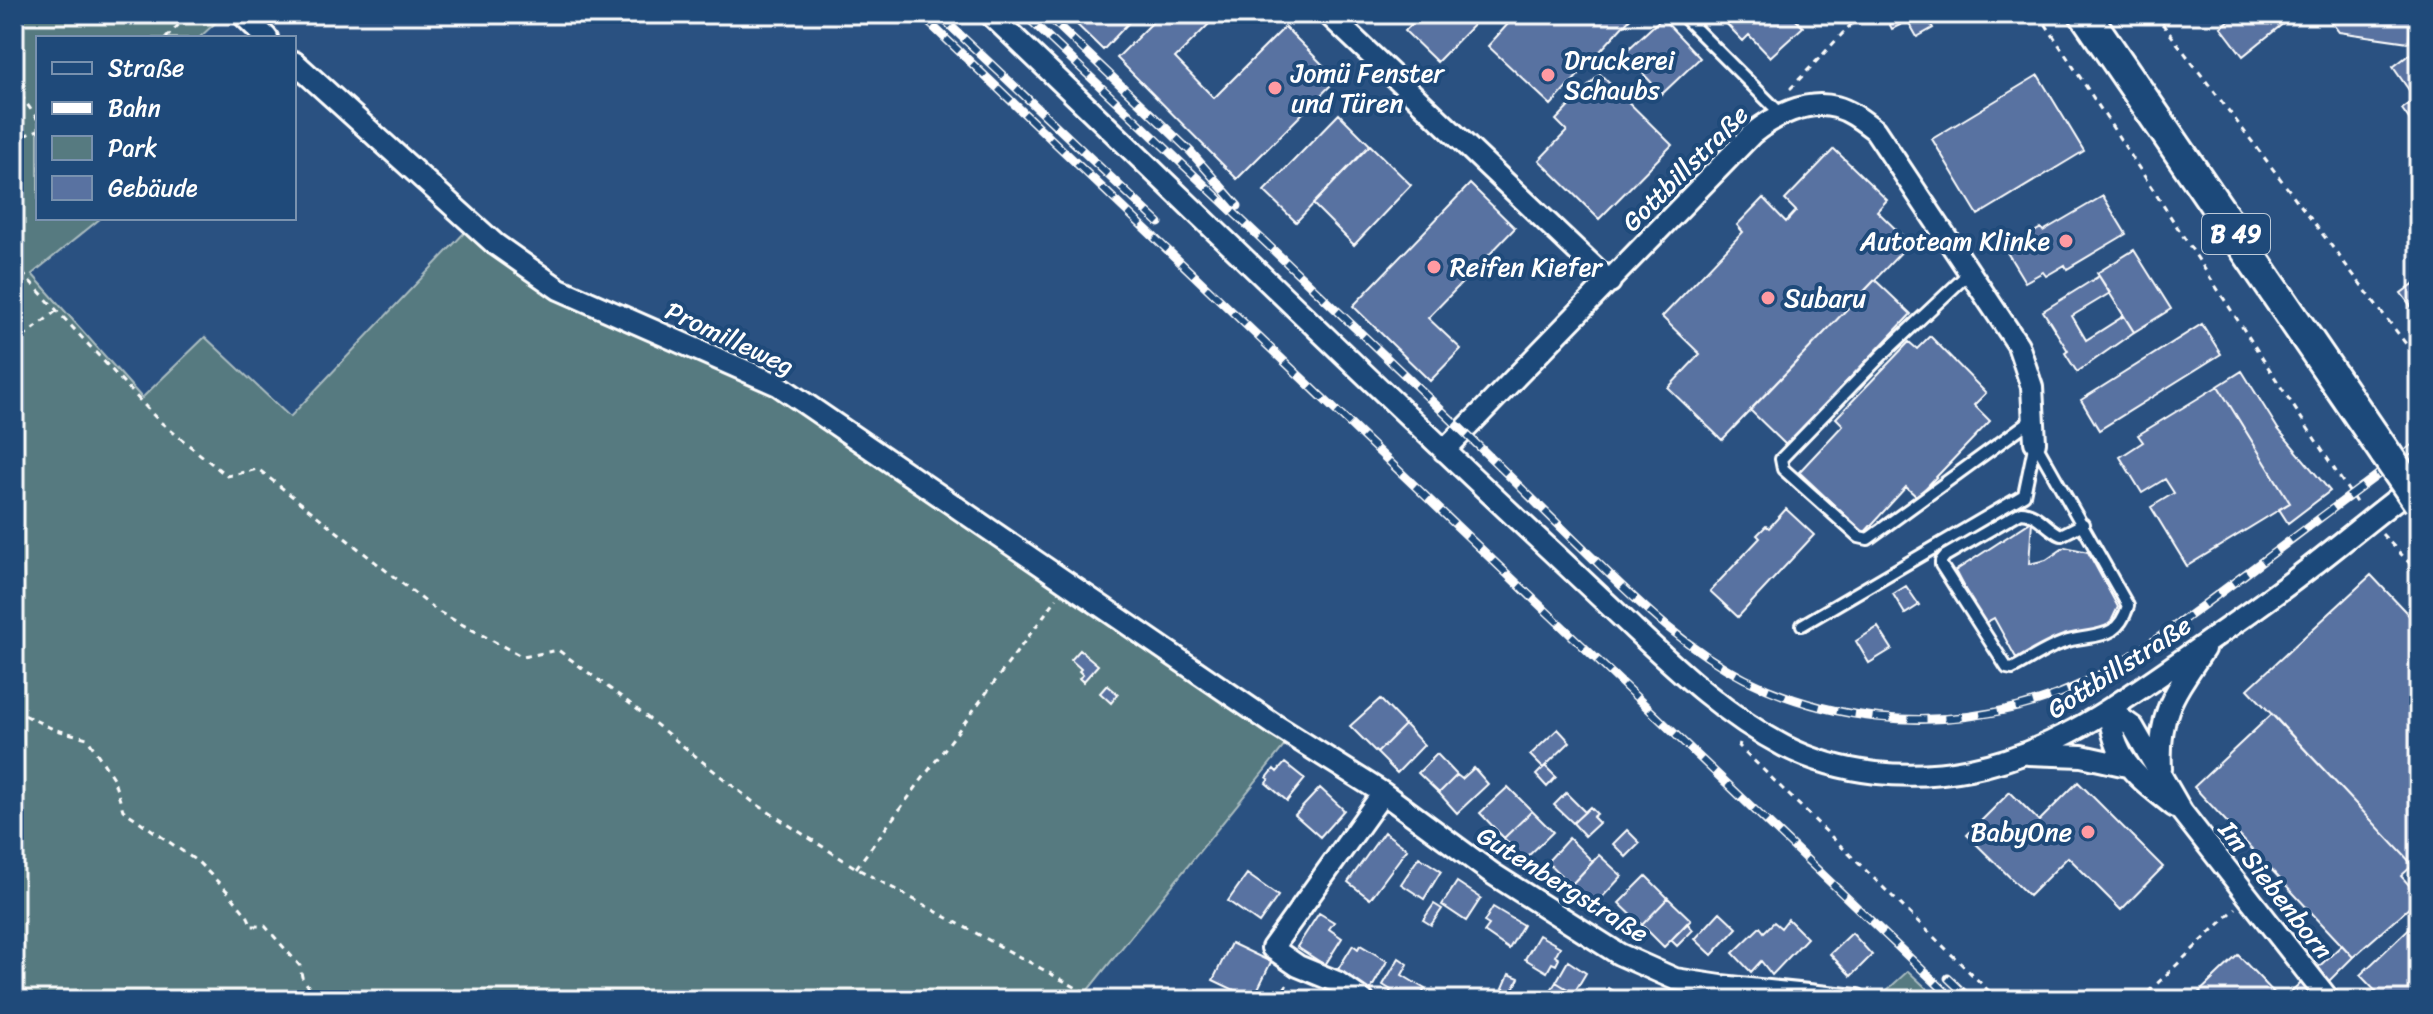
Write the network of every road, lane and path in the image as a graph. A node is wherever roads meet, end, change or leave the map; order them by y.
1 (189, 14) edge
2 (242, 14) edge
3 (990, 14) edge
4 (1328, 14) edge
5 (1681, 14) edge
6 (1861, 14) edge
7 (2039, 14) edge
8 (2085, 14) edge
9 (2155, 14) edge
10 (168, 36) edge
11 (265, 36) edge
12 (296, 64) edge
13 (14, 85) edge
14 (1811, 107) junction
15 (1781, 114) junction
16 (36, 117) edge
17 (36, 131) edge
18 (14, 143) edge
19 (14, 264) edge
20 (1970, 272) junction
21 (1610, 282) junction
22 (56, 311) junction
23 (14, 345) edge
24 (2419, 361) edge
25 (2034, 418) junction
26 (2035, 442) junction
27 (1444, 451) junction
28 (2417, 491) edge
29 (2370, 521) junction
30 (2083, 524) junction
31 (2419, 573) edge
32 (1068, 584) junction
33 (1802, 625) dead end
34 (2211, 639) junction
35 (14, 710) edge
36 (2109, 710) junction
37 (1745, 724) junction
38 (1275, 725) joint
39 (2022, 754) junction
40 (2127, 766) junction
41 (2161, 773) junction
42 (1383, 793) junction
43 (2182, 812) junction
44 (856, 868) junction
45 (2248, 897) junction
46 (333, 1000) edge
47 (1099, 1000) edge
48 (1363, 1000) edge
49 (1857, 1000) edge
50 (1998, 1000) edge
51 (2140, 1000) edge
52 (2329, 1000) edge

1 - 10 path
2 - 11 street
3 - 27 street, Gottbillstraße
4 - 21 street
5 - 15 lane
6 - 14 path
7 - 29 path
8 - 28 main road, B 49, bridge
9 - 24 path
12 - 32 street, Promilleweg
13 - 16 path
14 - 15 street, Gottbillstraße
14 - 20 street, Gottbillstraße
15 - 21 street, Gottbillstraße
17 - 18 path
19 - 22 path
20 - 25 street, Gottbillstraße
20 - 25 lane
21 - 27 street, Gottbillstraße
22 - 23 path
22 - 44 path
25 - 26 street, Gottbillstraße
26 - 30 lane
26 - 33 lane
27 - 37 street, Gottbillstraße
28 - 29 street, Gottbillstraße
29 - 31 path
29 - 34 street, Gottbillstraße
30 - 30 lane
32 - 38 street, Promilleweg
32 - 44 path
34 - 36 street, Gottbillstraße
34 - 41 street, Im Siebenborn
35 - 46 path
36 - 39 street, Gottbillstraße
36 - 40 street, Im Siebenborn
36 - 41 street, Im Siebenborn
37 - 39 street, Gottbillstraße
37 - 50 path
38 - 42 street, Gutenbergstraße
39 - 40 street, Im Siebenborn
40 - 43 street, Im Siebenborn
41 - 43 street, Im Siebenborn
42 - 48 street
42 - 49 street, Gutenbergstraße
43 - 45 street, Im Siebenborn
44 - 47 path
45 - 51 path
45 - 52 street, Im Siebenborn

